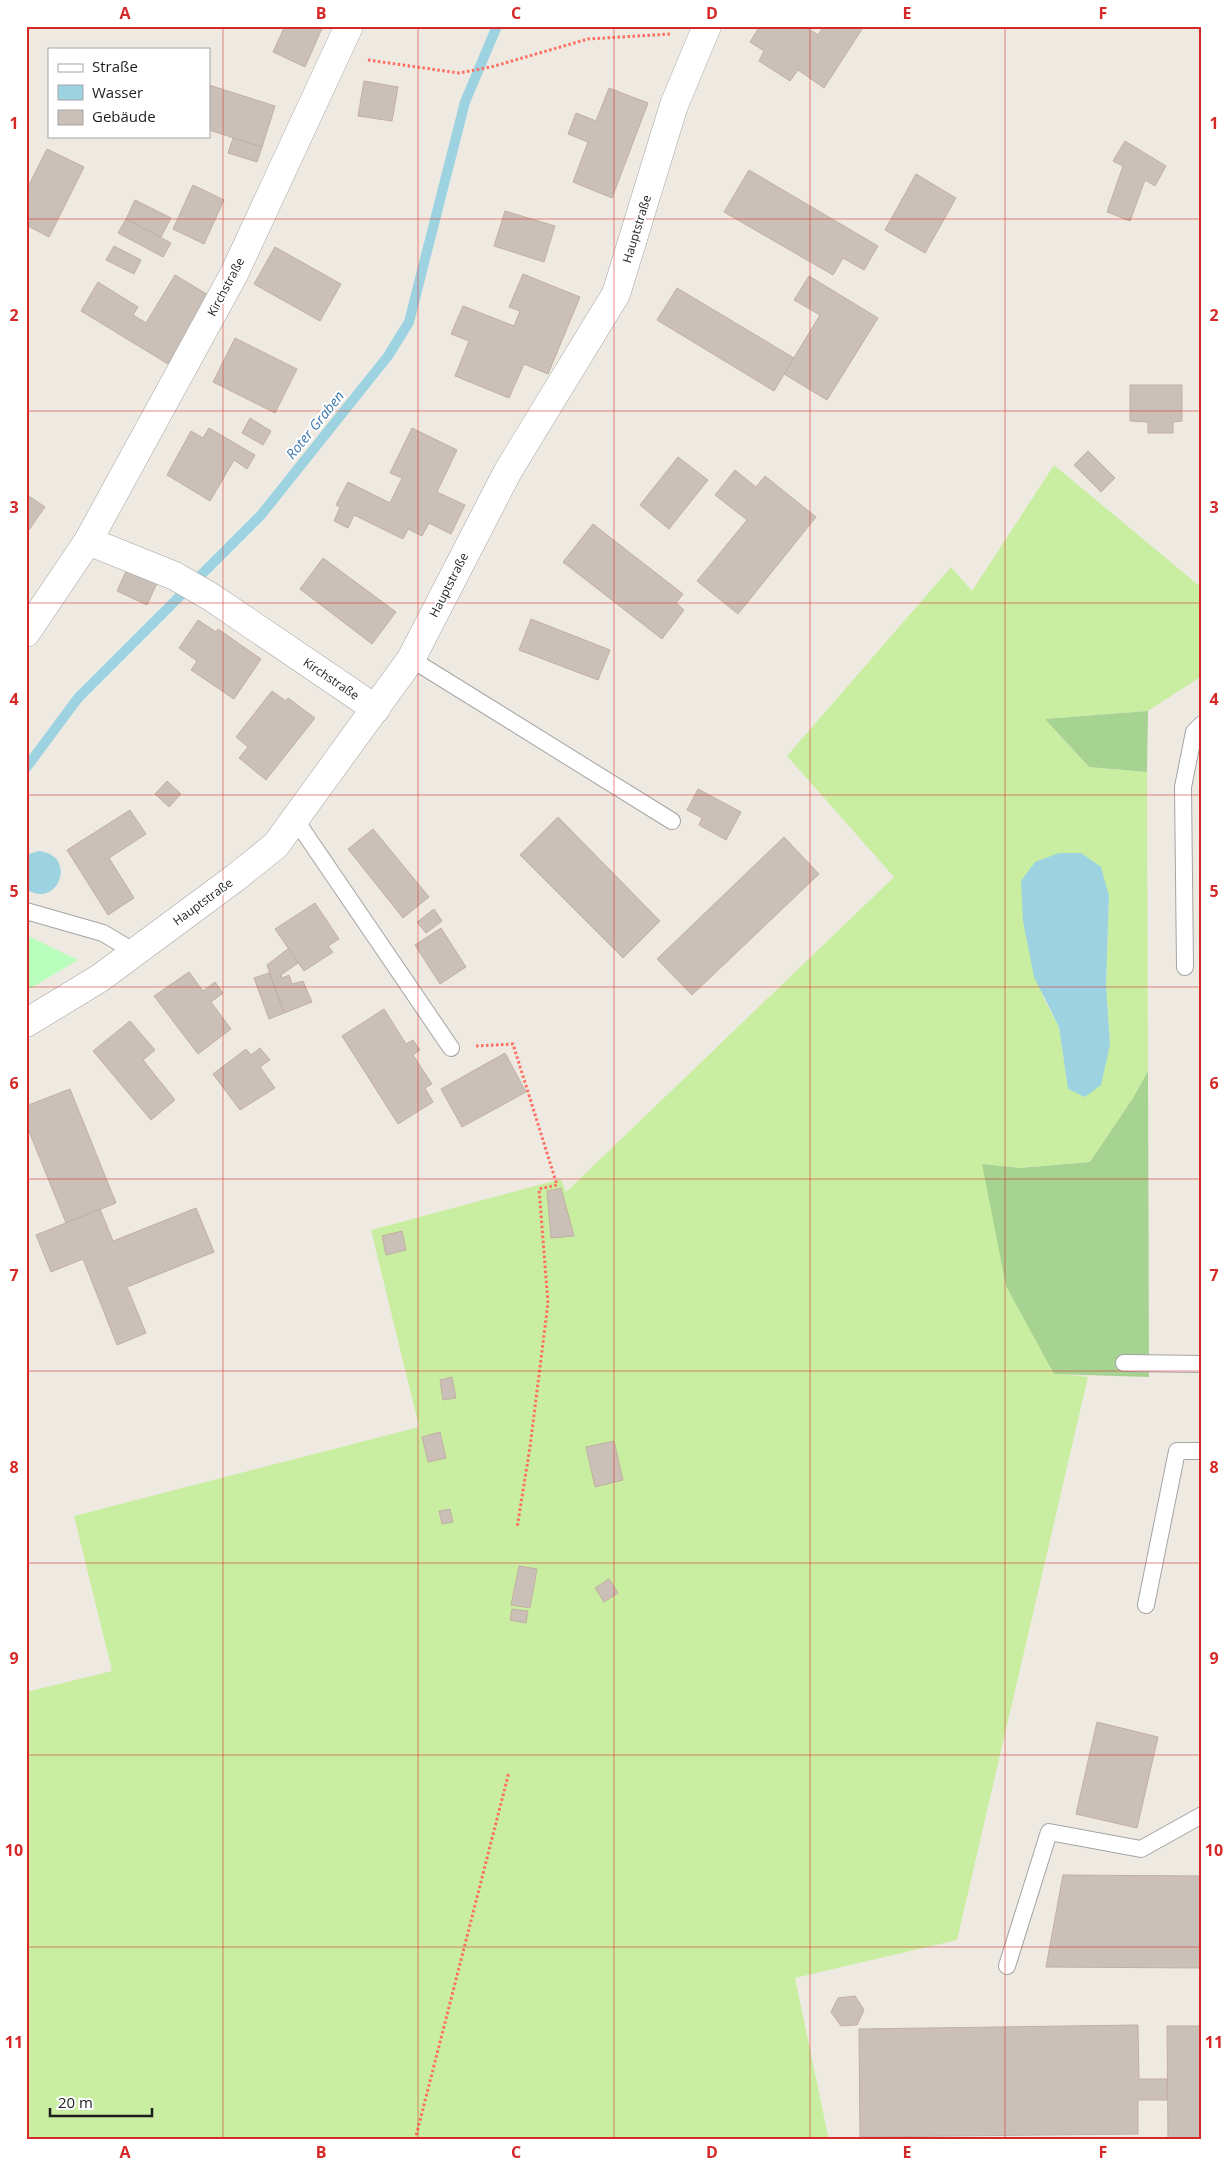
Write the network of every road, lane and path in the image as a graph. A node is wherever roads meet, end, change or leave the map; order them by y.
1 (349, 26) edge
2 (706, 29) edge
3 (337, 56) junction
4 (88, 541) junction
5 (26, 633) edge
6 (411, 659) junction
7 (376, 709) junction
8 (1202, 724) edge
9 (295, 818) junction
10 (672, 821) dead end
11 (26, 911) edge
12 (135, 952) junction
13 (1185, 967) dead end
14 (26, 1023) edge
15 (451, 1048) joint
16 (1124, 1363) dead end
17 (1202, 1364) edge
18 (1202, 1451) edge
19 (517, 1528) dead end
20 (1146, 1605) dead end
21 (509, 1772) dead end
22 (1202, 1815) edge
23 (1007, 1966) dead end
24 (415, 2140) edge

1 - 3 street, Kirchstraße
2 - 3 path
2 - 6 street, Hauptstraße
3 - 4 street, Kirchstraße
4 - 5 street, Kirchstraße
4 - 7 street, Kirchstraße
6 - 7 street, Hauptstraße
6 - 10 lane
7 - 9 street, Hauptstraße
8 - 13 lane
9 - 12 street, Hauptstraße
9 - 15 lane
11 - 12 lane
12 - 14 street, Hauptstraße
15 - 19 path
16 - 17 lane
18 - 20 lane
21 - 24 path
22 - 23 lane

